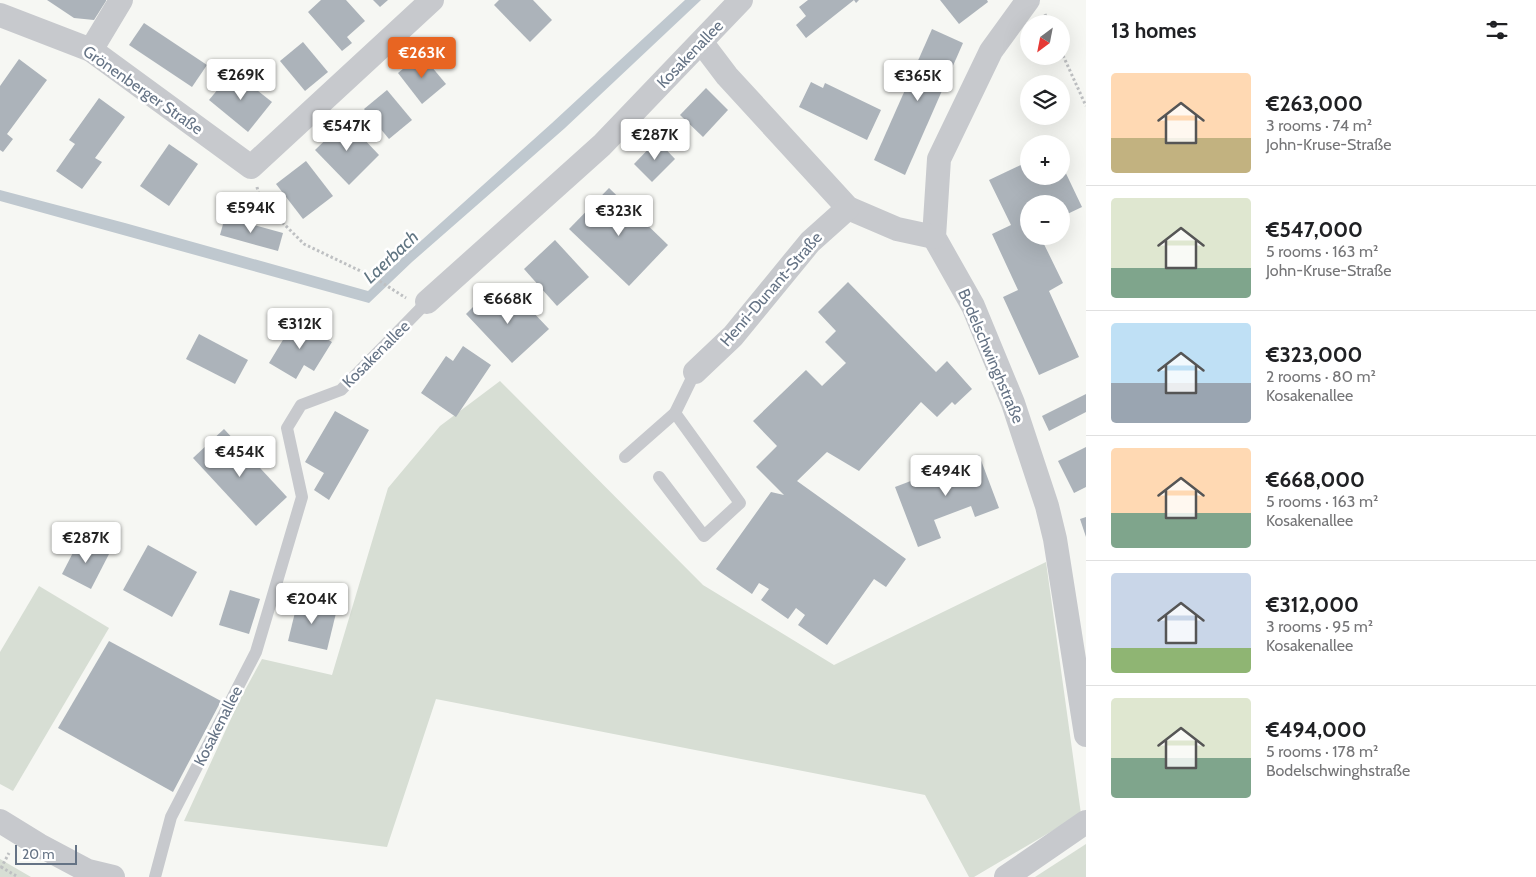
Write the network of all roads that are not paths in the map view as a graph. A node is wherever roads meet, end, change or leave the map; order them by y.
1 (121, 0) edge
2 (432, 0) edge
3 (741, 0) edge
4 (1028, 0) edge
5 (0, 15) edge
6 (702, 42) junction
7 (91, 50) junction
8 (848, 208) junction
9 (934, 237) junction
10 (416, 300) joint
11 (695, 372) joint
12 (675, 413) junction
13 (625, 457) dead end
14 (659, 477) dead end
15 (1086, 735) edge
16 (0, 821) edge
17 (1086, 822) edge
18 (113, 877) edge
19 (154, 877) edge
20 (1006, 877) edge

1 - 7 street
2 - 7 street, Grönenberger Straße
3 - 6 street, Kosakenallee
4 - 9 street
5 - 7 street, Grönenberger Straße
6 - 8 street
6 - 10 street, Kosakenallee
8 - 9 street
8 - 11 street, Henri-Dunant-Straße
9 - 15 street, Bodelschwinghstraße
10 - 19 lane, Kosakenallee
11 - 12 lane
12 - 13 lane
12 - 14 lane
16 - 18 street
17 - 20 street

